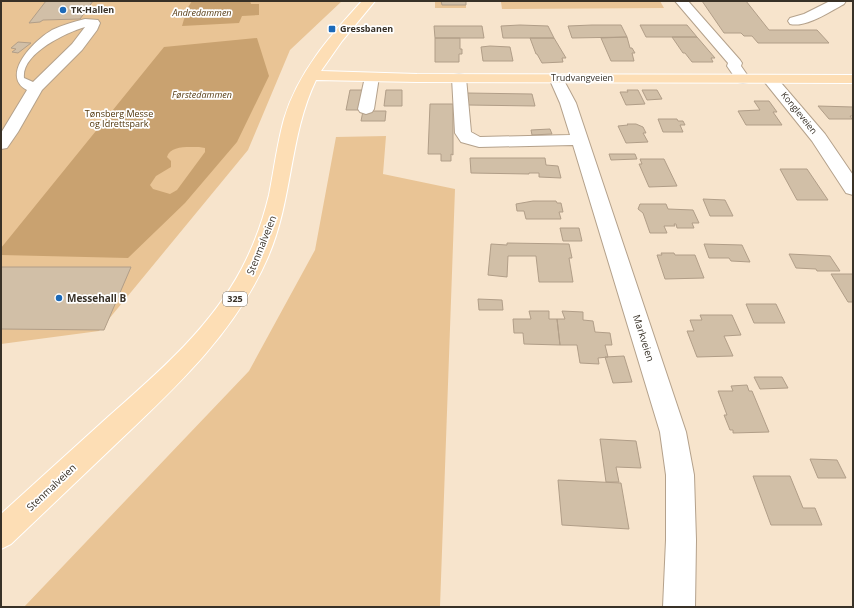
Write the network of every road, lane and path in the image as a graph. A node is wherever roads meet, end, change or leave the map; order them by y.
1 (369, 1) edge
2 (681, 1) edge
3 (840, 1) edge
4 (848, 1) edge
5 (853, 2) edge
6 (795, 21) dead end
7 (312, 75) junction
8 (372, 77) junction
9 (459, 78) junction
10 (556, 78) junction
11 (743, 79) junction
12 (853, 79) edge
13 (772, 80) junction
14 (20, 82) junction
15 (1, 85) edge
16 (36, 88) junction
17 (366, 109) dead end
18 (580, 140) junction
19 (1, 144) edge
20 (825, 147) junction
21 (851, 156) dead end
22 (853, 189) edge
23 (1, 534) edge
24 (679, 607) edge

1 - 7 main road, Stenmalveien / 325
2 - 11 street
3 - 6 street
4 - 5 street
7 - 8 main road, Trudvangveien
7 - 23 main road, Stenmalveien / 325
8 - 9 main road, Trudvangveien
8 - 17 street
9 - 10 main road, Trudvangveien
9 - 18 street
10 - 11 main road, Trudvangveien
10 - 18 street, Markveien
11 - 13 main road, Trudvangveien
12 - 13 main road, Trudvangveien
13 - 20 street, Kongleveien
14 - 15 street
14 - 16 street
14 - 16 street
16 - 19 street
18 - 24 street, Markveien
20 - 21 street
20 - 22 street, Kongleveien

